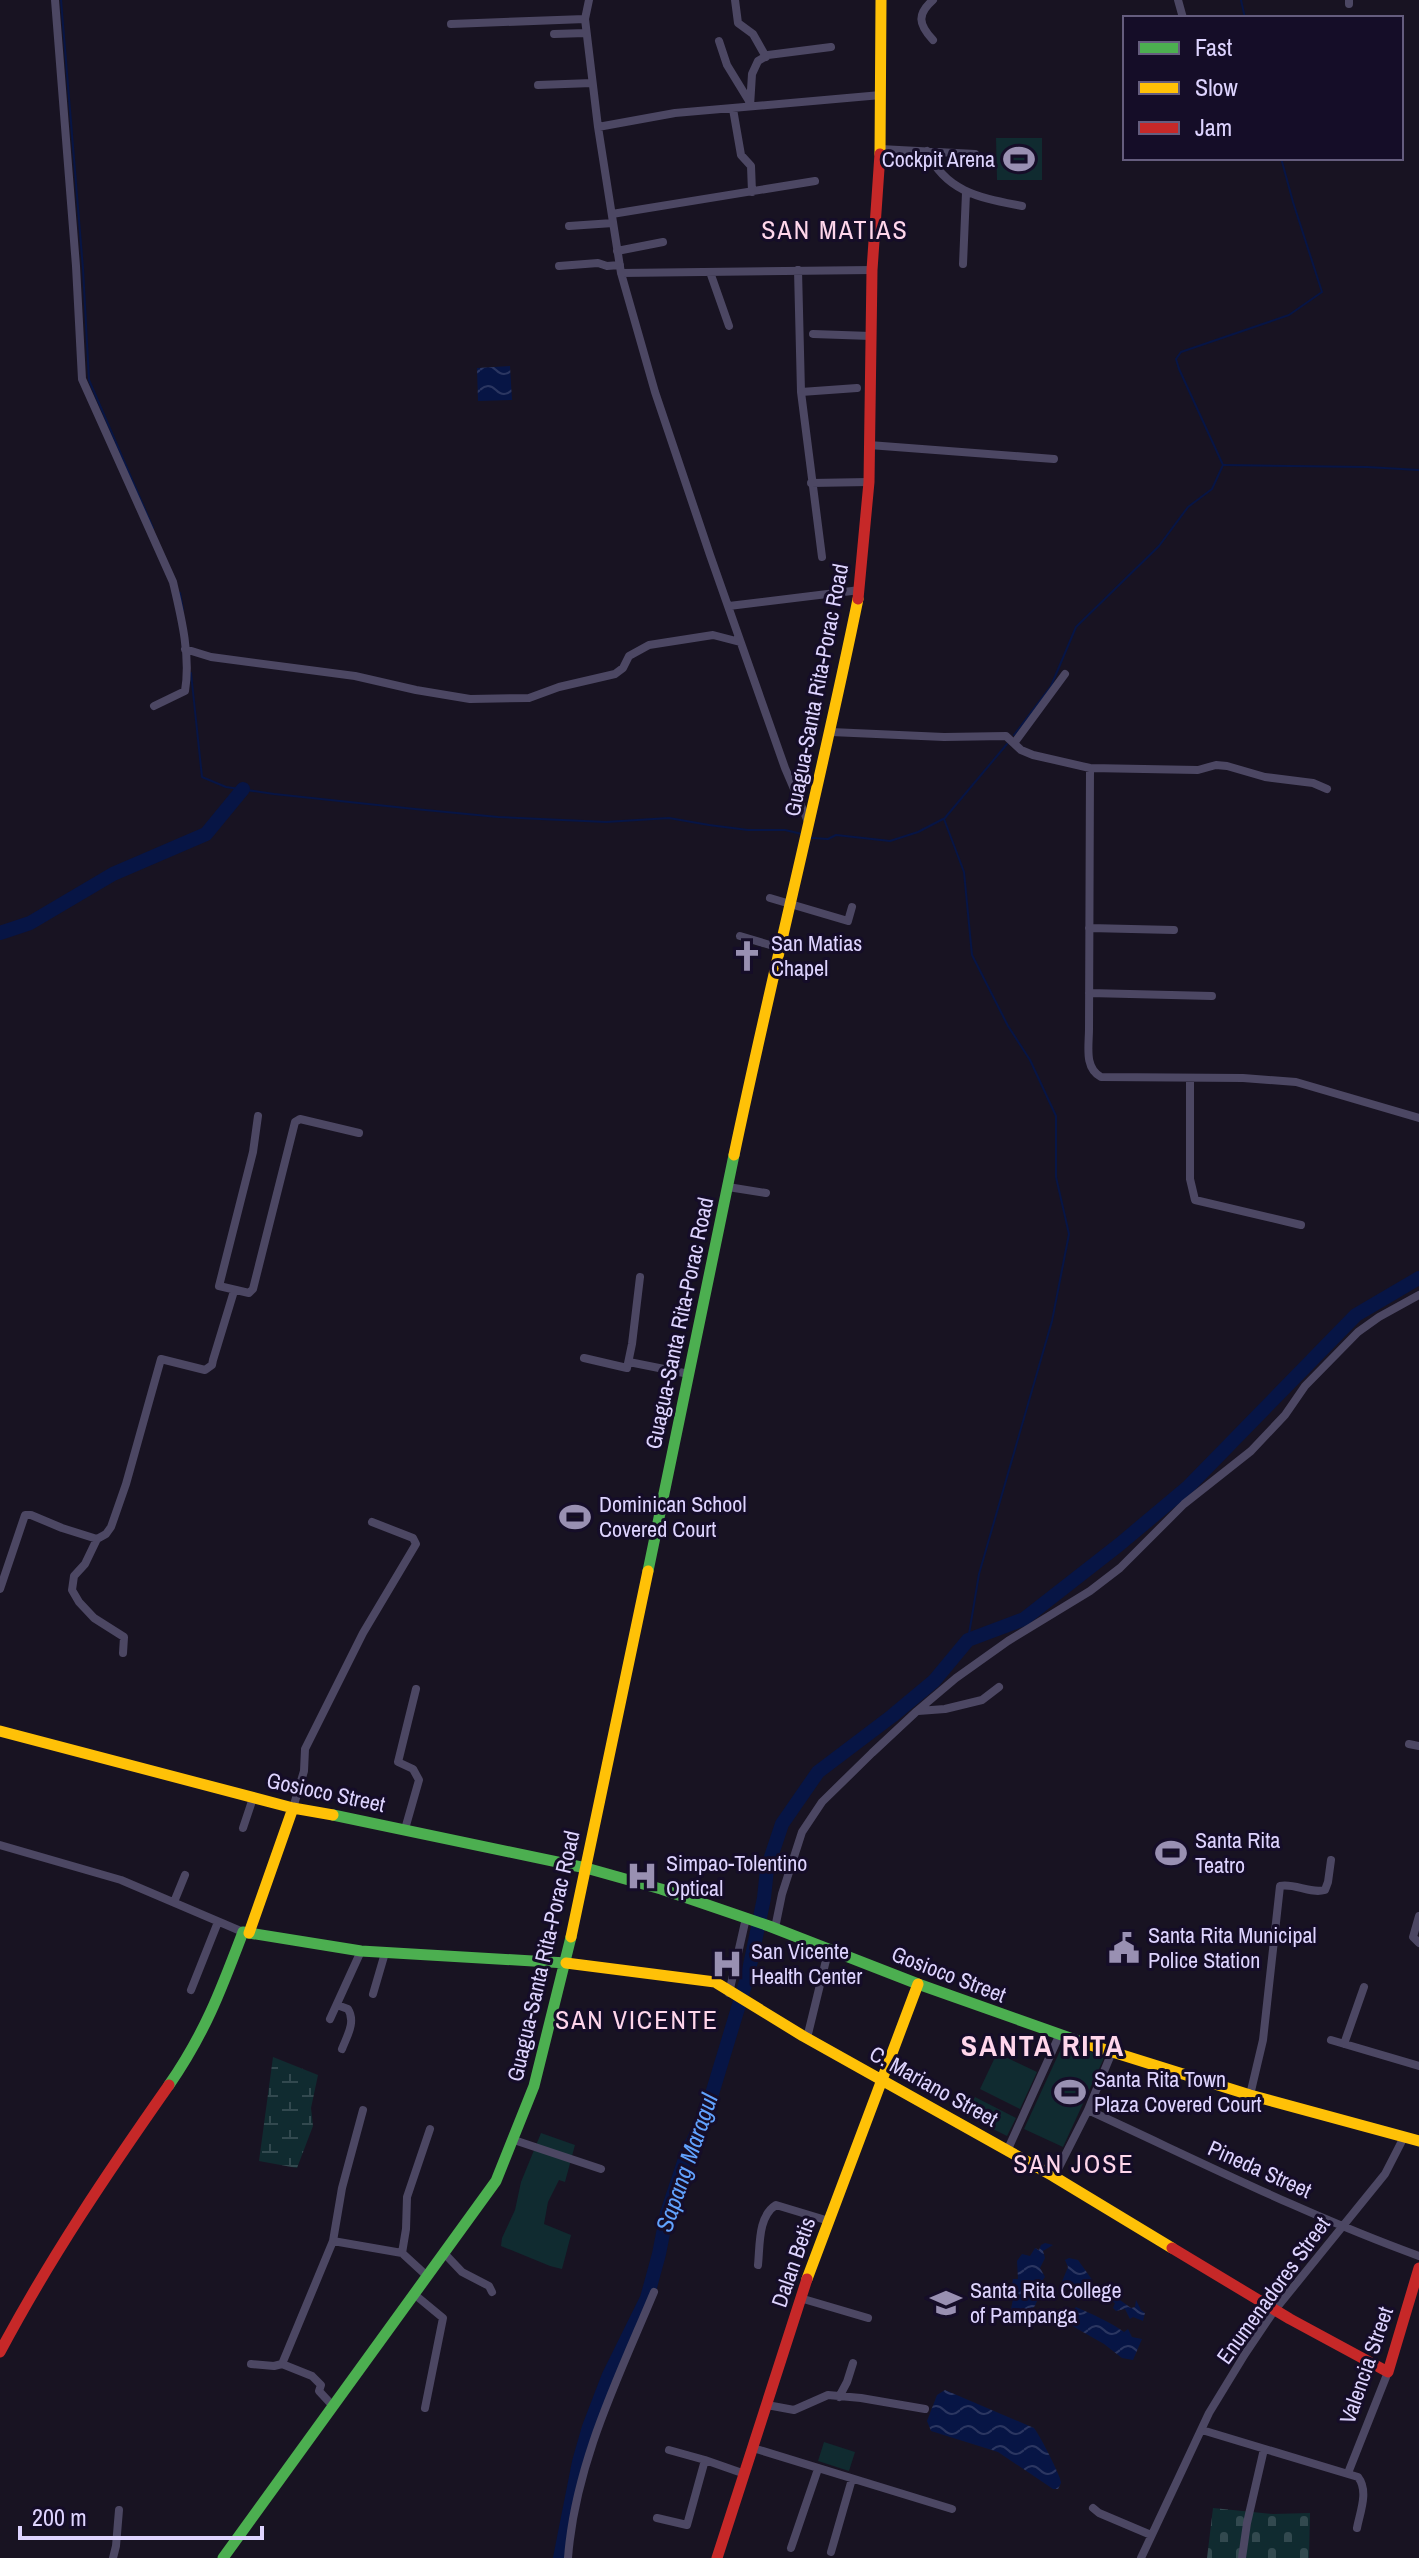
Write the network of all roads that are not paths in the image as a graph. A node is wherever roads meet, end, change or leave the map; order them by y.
1 (55, 0) edge
2 (589, 0) edge
3 (735, 0) edge
4 (881, 0) edge
5 (933, 0) edge
6 (585, 19) junction
7 (451, 24) dead end
8 (586, 33) junction
9 (554, 34) dead end
10 (933, 40) dead end
11 (719, 41) dead end
12 (831, 47) dead end
13 (766, 57) junction
14 (592, 83) junction
15 (538, 85) dead end
16 (881, 95) junction
17 (750, 103) junction
18 (733, 109) junction
19 (598, 127) junction
20 (880, 149) junction
21 (927, 151) junction
22 (975, 154) dead end
23 (815, 181) dead end
24 (752, 192) junction
25 (966, 193) junction
26 (1022, 206) dead end
27 (613, 218) junction
28 (569, 226) dead end
29 (663, 242) dead end
30 (617, 251) junction
31 (963, 264) dead end
32 (559, 266) dead end
33 (620, 269) junction
34 (798, 270) junction
35 (872, 270) junction
36 (710, 272) junction
37 (729, 326) dead end
38 (813, 334) dead end
39 (871, 336) junction
40 (857, 388) dead end
41 (801, 392) junction
42 (869, 445) junction
43 (1054, 459) dead end
44 (869, 482) junction
45 (811, 483) junction
46 (822, 557) dead end
47 (860, 590) junction
48 (729, 606) junction
49 (740, 642) junction
50 (185, 649) junction
51 (1065, 674) dead end
52 (154, 706) dead end
53 (831, 732) junction
54 (1015, 742) junction
55 (1090, 768) junction
56 (1327, 789) dead end
57 (808, 831) junction
58 (770, 898) dead end
59 (791, 904) junction
60 (852, 907) dead end
61 (1089, 928) junction
62 (1174, 930) dead end
63 (740, 936) dead end
64 (780, 948) junction
65 (1089, 993) junction
66 (1212, 996) dead end
67 (1190, 1079) junction
68 (258, 1116) dead end
69 (1419, 1118) edge
70 (359, 1133) dead end
71 (728, 1187) junction
72 (766, 1193) dead end
73 (1301, 1225) dead end
74 (640, 1277) dead end
75 (234, 1291) junction
76 (1419, 1295) edge
77 (584, 1358) dead end
78 (629, 1362) junction
79 (689, 1374) junction
80 (372, 1522) dead end
81 (97, 1539) junction
82 (0, 1589) edge
83 (123, 1653) dead end
84 (999, 1687) dead end
85 (416, 1689) dead end
86 (917, 1711) junction
87 (0, 1731) edge
88 (1409, 1744) dead end
89 (1419, 1746) edge
90 (253, 1798) junction
91 (293, 1808) junction
92 (243, 1828) dead end
93 (405, 1829) junction
94 (0, 1845) edge
95 (1331, 1860) dead end
96 (586, 1868) junction
97 (185, 1875) dead end
98 (174, 1902) junction
99 (1419, 1916) edge
100 (747, 1919) junction
101 (218, 1922) junction
102 (772, 1927) junction
103 (246, 1932) junction
104 (1419, 1943) edge
105 (829, 1948) junction
106 (361, 1951) junction
107 (385, 1953) junction
108 (566, 1963) junction
109 (918, 1984) junction
110 (1364, 1987) dead end
111 (191, 1990) dead end
112 (731, 1993) junction
113 (373, 1994) dead end
114 (337, 2005) junction
115 (330, 2019) dead end
116 (1059, 2036) junction
117 (807, 2038) junction
118 (1331, 2040) dead end
119 (1344, 2044) junction
120 (342, 2049) dead end
121 (1112, 2052) junction
122 (1419, 2066) edge
123 (880, 2080) junction
124 (1250, 2095) junction
125 (363, 2110) dead end
126 (1088, 2110) junction
127 (430, 2129) dead end
128 (1404, 2137) junction
129 (514, 2140) junction
130 (1419, 2141) edge
131 (1008, 2149) junction
132 (601, 2169) dead end
133 (1054, 2177) junction
134 (829, 2221) junction
135 (1343, 2225) junction
136 (333, 2241) junction
137 (402, 2253) junction
138 (444, 2253) junction
139 (1419, 2256) edge
140 (758, 2265) dead end
141 (1419, 2268) edge
142 (427, 2276) junction
143 (492, 2292) dead end
144 (654, 2292) dead end
145 (414, 2294) junction
146 (800, 2298) junction
147 (1274, 2311) junction
148 (868, 2318) dead end
149 (0, 2352) edge
150 (853, 2363) dead end
151 (251, 2364) dead end
152 (282, 2364) junction
153 (1388, 2372) junction
154 (839, 2397) junction
155 (332, 2405) junction
156 (767, 2405) junction
157 (425, 2408) dead end
158 (925, 2409) dead end
159 (1202, 2430) junction
160 (753, 2448) junction
161 (1264, 2449) junction
162 (669, 2450) dead end
163 (705, 2460) junction
164 (818, 2469) junction
165 (1348, 2473) junction
166 (745, 2474) junction
167 (852, 2479) junction
168 (1093, 2508) dead end
169 (952, 2509) dead end
170 (119, 2510) dead end
171 (657, 2518) dead end
172 (1357, 2528) dead end
173 (1151, 2535) junction
174 (791, 2548) dead end
175 (831, 2552) dead end
176 (113, 2558) edge
177 (223, 2558) edge
178 (568, 2558) edge
179 (717, 2558) edge
180 (1141, 2558) edge
181 (1242, 2558) edge

1 - 50 street
2 - 6 street
3 - 13 street
4 - 16 street, Guagua-Santa Rita-Porac Road
5 - 10 street
6 - 7 street
6 - 8 street
8 - 9 street
8 - 14 street
11 - 17 street
12 - 13 street
13 - 17 street
14 - 15 street
14 - 19 street
16 - 17 street
16 - 20 street, Guagua-Santa Rita-Porac Road
17 - 18 street
18 - 19 street
18 - 24 street
19 - 27 street
20 - 21 street
20 - 35 street, Guagua-Santa Rita-Porac Road
21 - 22 street
21 - 25 street
23 - 24 street
24 - 27 street
25 - 26 street
25 - 31 street
27 - 28 street
27 - 30 street
29 - 30 street
30 - 33 street
32 - 33 street
33 - 36 street
33 - 48 street
34 - 35 street
34 - 36 street
34 - 41 street
35 - 39 street, Guagua-Santa Rita-Porac Road
36 - 37 street
38 - 39 street
39 - 42 street, Guagua-Santa Rita-Porac Road
40 - 41 street
41 - 45 street
42 - 43 street
42 - 44 street, Guagua-Santa Rita-Porac Road
44 - 45 street
44 - 47 street, Guagua-Santa Rita-Porac Road
45 - 46 street
47 - 48 street
47 - 53 street, Guagua-Santa Rita-Porac Road
48 - 49 street
49 - 50 street
49 - 57 street
50 - 52 street
51 - 54 street
53 - 54 street
53 - 57 street, Guagua-Santa Rita-Porac Road
54 - 55 street
55 - 56 street
55 - 61 street
57 - 59 street, Guagua-Santa Rita-Porac Road
58 - 59 street
59 - 60 street
59 - 64 street, Guagua-Santa Rita-Porac Road
61 - 62 street
61 - 65 street
63 - 64 street
64 - 71 street, Guagua-Santa Rita-Porac Road
65 - 66 street
65 - 67 street
67 - 69 street
67 - 73 street
68 - 75 street
70 - 75 street
71 - 72 street
71 - 79 street, Guagua-Santa Rita-Porac Road
74 - 78 street
75 - 81 street
76 - 86 street
77 - 78 street
78 - 79 street
79 - 96 street, Guagua-Santa Rita-Porac Road
80 - 91 street
81 - 82 street
81 - 83 street
84 - 86 street
85 - 93 street
86 - 102 street
87 - 90 street, Gosioco Street
88 - 89 street
90 - 91 street, Gosioco Street
90 - 92 street
91 - 93 street, Gosioco Street
91 - 103 street
93 - 96 street, Gosioco Street
94 - 98 street
95 - 124 street
96 - 100 street, Gosioco Street
96 - 108 street, Guagua-Santa Rita-Porac Road
97 - 98 street
98 - 101 street
99 - 104 street
100 - 102 street, Gosioco Street
100 - 112 street
101 - 103 street
101 - 111 street
102 - 105 street, Gosioco Street
103 - 106 street, C. Mariano Street
103 - 149 street
105 - 109 street, Gosioco Street
105 - 117 street
106 - 107 street, C. Mariano Street
106 - 114 street
107 - 108 street, C. Mariano Street
107 - 113 street
108 - 112 street, C. Mariano Street
108 - 129 street, Guagua-Santa Rita-Porac Road
109 - 116 street, Gosioco Street
109 - 123 street, Dalan Betis
110 - 119 street
112 - 117 street, C. Mariano Street
114 - 115 street
114 - 120 street
116 - 121 street, Gosioco Street
116 - 131 street
117 - 123 street, C. Mariano Street
118 - 119 street
119 - 122 street
121 - 124 street, Gosioco Street
121 - 126 street
123 - 131 street, C. Mariano Street
123 - 134 street, Dalan Betis
124 - 128 street, Gosioco Street
125 - 136 street
126 - 133 street
126 - 135 street, Pineda Street
127 - 137 street
128 - 130 street, Gosioco Street
128 - 135 street, Enumenadores Street
129 - 132 street
129 - 138 street, Guagua-Santa Rita-Porac Road
131 - 133 street, C. Mariano Street
133 - 147 street, C. Mariano Street
134 - 140 street
134 - 146 street, Dalan Betis
135 - 139 street, Pineda Street
135 - 147 street, Enumenadores Street
136 - 137 street
136 - 152 street
137 - 142 street
138 - 142 street, Guagua-Santa Rita-Porac Road
138 - 143 street
141 - 153 street, Valencia Street
142 - 145 street, Guagua-Santa Rita-Porac Road
144 - 178 street
145 - 155 street, Guagua-Santa Rita-Porac Road
145 - 157 street
146 - 148 street
146 - 156 street, Dalan Betis
147 - 153 street, C. Mariano Street
147 - 159 street, Enumenadores Street
150 - 154 street
151 - 152 street
152 - 155 street
153 - 165 street, Valencia Street
154 - 156 street
154 - 158 street
155 - 177 street, Guagua-Santa Rita-Porac Road
156 - 160 street, Dalan Betis
159 - 161 street
159 - 173 street, Enumenadores Street
160 - 164 street
160 - 166 street, Dalan Betis
161 - 165 street
161 - 181 street
162 - 163 street
163 - 166 street
163 - 171 street
164 - 167 street
164 - 174 street
165 - 172 street
166 - 179 street, Dalan Betis
167 - 169 street
167 - 175 street
168 - 173 street
170 - 176 street
173 - 180 street, Enumenadores Street

